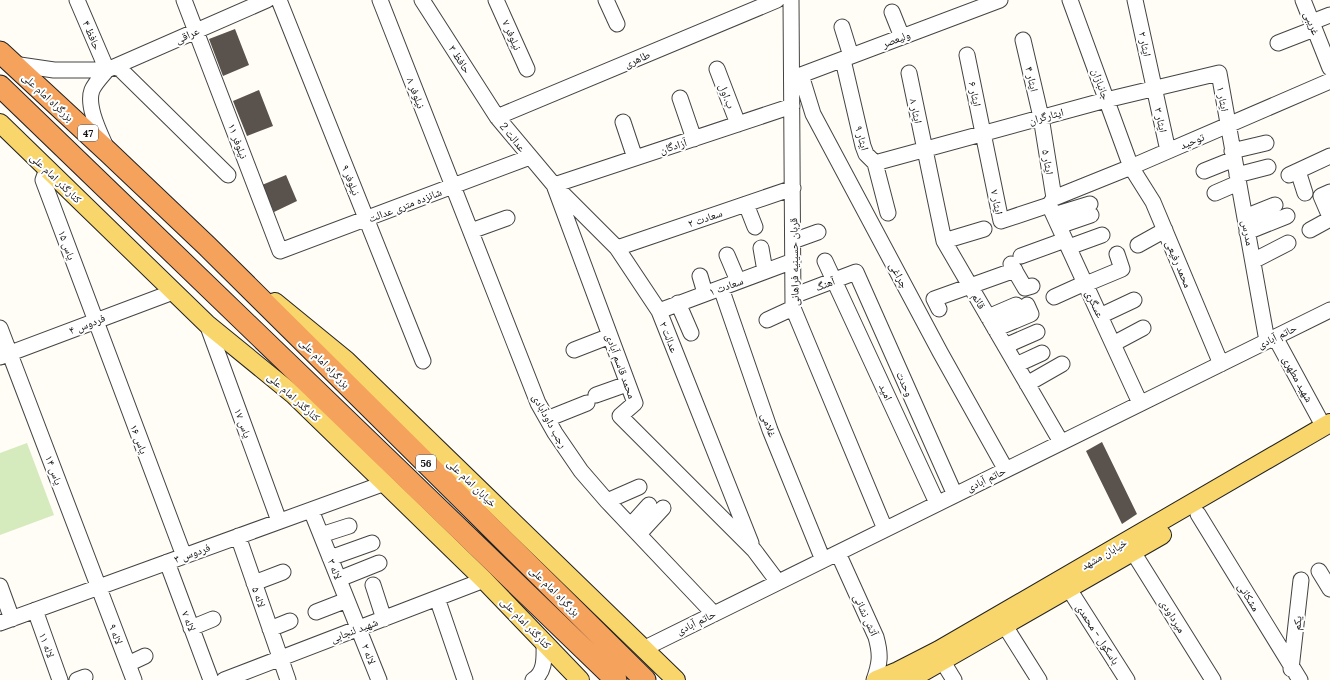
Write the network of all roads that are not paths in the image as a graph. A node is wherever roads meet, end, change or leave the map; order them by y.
1 (77, 0) edge
2 (184, 0) edge
3 (267, 0) edge
4 (279, 0) edge
5 (380, 0) edge
6 (422, 0) edge
7 (496, 0) edge
8 (606, 0) edge
9 (777, 0) edge
10 (791, 0) edge
11 (1000, 0) edge
12 (1070, 0) edge
13 (1135, 0) edge
14 (1305, 1) edge
15 (892, 12) dead end
16 (1330, 15) edge
17 (618, 24) dead end
18 (842, 27) dead end
19 (197, 31) junction
20 (1319, 32) edge
21 (902, 37) junction
22 (1024, 40) dead end
23 (1278, 43) dead end
24 (967, 55) dead end
25 (6, 58) edge
26 (847, 58) junction
27 (111, 68) junction
28 (1330, 68) edge
29 (527, 69) dead end
30 (717, 69) dead end
31 (1219, 72) joint
32 (909, 73) dead end
33 (797, 77) junction
34 (1330, 81) edge
35 (0, 86) edge
36 (1154, 88) junction
37 (680, 98) dead end
38 (1106, 100) junction
39 (792, 106) junction
40 (497, 117) junction
41 (1041, 117) junction
42 (0, 122) edge
43 (624, 122) dead end
44 (738, 124) junction
45 (1228, 125) junction
46 (983, 133) junction
47 (694, 139) junction
48 (1266, 142) dead end
49 (924, 150) junction
50 (1168, 151) junction
51 (108, 152) junction
52 (1233, 155) junction
53 (1330, 156) edge
54 (530, 157) junction
55 (635, 158) junction
56 (875, 163) junction
57 (1131, 167) junction
58 (1268, 167) dead end
59 (47, 169) junction
60 (1204, 171) dead end
61 (228, 175) dead end
62 (1238, 179) junction
63 (554, 185) junction
64 (453, 186) junction
65 (793, 188) junction
66 (1330, 192) edge
67 (1215, 193) dead end
68 (1304, 193) dead end
69 (746, 204) junction
70 (1275, 205) dead end
71 (1090, 210) dead end
72 (1054, 211) junction
73 (888, 214) dead end
74 (1287, 216) dead end
75 (1245, 217) junction
76 (507, 218) dead end
77 (1330, 218) edge
78 (367, 219) junction
79 (755, 227) dead end
80 (984, 230) dead end
81 (1164, 230) junction
82 (1310, 230) dead end
83 (471, 231) junction
84 (818, 232) dead end
85 (1247, 232) junction
86 (1102, 235) dead end
87 (944, 240) junction
88 (793, 241) junction
89 (1288, 243) dead end
90 (1067, 244) junction
91 (1138, 245) dead end
92 (207, 246) junction
93 (617, 248) junction
94 (761, 248) dead end
95 (280, 251) joint
96 (1117, 254) dead end
97 (727, 256) dead end
98 (793, 261) junction
99 (825, 261) dead end
100 (1253, 261) junction
101 (1016, 263) junction
102 (189, 268) junction
103 (765, 271) junction
104 (856, 272) joint
105 (700, 276) dead end
106 (738, 281) junction
107 (834, 281) junction
108 (1086, 284) junction
109 (1032, 286) dead end
110 (971, 287) junction
111 (721, 288) junction
112 (173, 292) junction
113 (705, 293) junction
114 (1054, 297) dead end
115 (1134, 300) dead end
116 (794, 302) junction
117 (678, 304) junction
118 (1021, 305) dead end
119 (939, 309) dead end
120 (659, 310) junction
121 (1330, 310) edge
122 (1100, 316) junction
123 (767, 320) dead end
124 (95, 321) junction
125 (992, 323) junction
126 (208, 324) junction
127 (0, 328) edge
128 (1142, 328) dead end
129 (1037, 332) dead end
130 (691, 333) dead end
131 (610, 336) junction
132 (1271, 339) junction
133 (1113, 344) junction
134 (1005, 346) junction
135 (574, 350) dead end
136 (1042, 352) dead end
137 (5, 355) edge
138 (422, 361) dead end
139 (1062, 364) dead end
140 (1221, 364) junction
141 (1016, 365) junction
142 (627, 384) junction
143 (1027, 384) junction
144 (294, 395) junction
145 (1140, 403) junction
146 (547, 419) junction
147 (1325, 422) edge
148 (1330, 436) edge
149 (1061, 442) junction
150 (1006, 470) junction
151 (384, 483) junction
152 (639, 487) dead end
153 (955, 495) junction
154 (607, 501) junction
155 (937, 503) junction
156 (656, 507) dead end
157 (311, 510) junction
158 (1198, 514) junction
159 (279, 521) junction
160 (349, 526) dead end
161 (635, 529) junction
162 (885, 529) junction
163 (321, 535) junction
164 (238, 536) junction
165 (372, 543) dead end
166 (754, 550) junction
167 (1133, 552) junction
168 (838, 553) junction
169 (184, 556) junction
170 (330, 558) junction
171 (823, 560) junction
172 (167, 562) junction
173 (379, 563) dead end
174 (1319, 571) dead end
175 (283, 572) dead end
176 (339, 579) junction
177 (484, 580) junction
178 (1302, 580) dead end
179 (778, 582) junction
180 (254, 583) junction
181 (0, 586) edge
182 (373, 586) dead end
183 (98, 587) junction
184 (1069, 589) junction
185 (1330, 589) edge
186 (437, 598) junction
187 (347, 600) junction
188 (35, 610) junction
189 (316, 612) dead end
190 (714, 614) junction
191 (213, 619) dead end
192 (384, 619) junction
193 (6, 621) edge
194 (290, 622) dead end
195 (1005, 626) junction
196 (192, 628) junction
197 (358, 628) junction
198 (270, 629) junction
199 (544, 642) junction
200 (643, 648) junction
201 (145, 656) dead end
202 (280, 658) junction
203 (943, 662) junction
204 (128, 664) junction
205 (1291, 673) edge
206 (374, 678) edge
207 (672, 678) edge
208 (576, 679) edge
209 (60, 680) edge
210 (134, 680) edge
211 (211, 680) edge
212 (224, 680) edge
213 (288, 680) edge
214 (465, 680) edge
215 (535, 680) edge
216 (616, 680) edge
217 (645, 680) edge
218 (875, 680) edge
219 (910, 680) edge
220 (954, 680) edge
221 (1039, 680) edge
222 (1127, 680) edge
223 (1213, 680) edge
224 (1300, 680) edge

1 - 27 street, حافظ ۴
2 - 19 street, نیلوفر ۱۱
3 - 19 street, عراقی
4 - 78 street, نیلوفر ۹
5 - 64 street, نیلوفر ۸
6 - 40 street, حافظ ۳
7 - 29 street, نیلوفر ۷
8 - 17 street
9 - 40 street, طاهری
10 - 33 street, قربان حسینیه فراهانی
11 - 21 street, ولیعصر
12 - 38 street, جانبازان
13 - 36 street, ایثار ۲
14 - 20 street, غریبی
15 - 21 street
16 - 20 street
18 - 26 street, ایثار ۹
19 - 27 street, عراقی
19 - 95 street, نیلوفر ۱۱
20 - 23 street
20 - 28 street, غریبی
21 - 26 street, ولیعصر
22 - 41 street, ایثار ۴
24 - 46 street, ایثار ۶
25 - 27 street
25 - 51 highway, بزرگراه امام علی / 47
26 - 33 street, ولیعصر
26 - 56 street, ایثار ۹
27 - 51 street
27 - 61 street
30 - 44 street, ب.اول
31 - 36 street, ایثارگران
31 - 45 street, ایثار ۱
32 - 49 street, ایثار ۸
33 - 39 street, قربان حسینیه فراهانی
33 - 150 street, چراغی
34 - 45 street, توحید
35 - 102 highway, بزرگراه امام علی / 47
36 - 38 street, ایثارگران
36 - 50 street, ایثار ۳
37 - 47 street
38 - 41 street, ایثارگران
38 - 57 street, جانبازان
39 - 44 street, آزادگان
39 - 65 street, قربان حسینیه فراهانی
40 - 54 street, عدالت 2
41 - 46 street, ایثارگران
41 - 72 street, ایثار ۵
42 - 59 main road, کنارگذر امام علی
43 - 55 street
44 - 47 street, آزادگان
45 - 50 street, توحید
45 - 52 street, مدرس
46 - 49 street, ایثارگران
46 - 72 street, ایثار ۷
47 - 55 street, آزادگان
48 - 52 street
49 - 56 street, ایثارگران
49 - 87 street, قائم
50 - 57 street, توحید
51 - 92 highway, بزرگراه امام علی / 47
52 - 60 street
52 - 62 street, مدرس
53 - 68 street
54 - 63 street, عدالت ۲
54 - 64 street, شانزده متری عدالت
55 - 63 street, آزادگان
56 - 73 street, ایثار ۹
57 - 72 street, توحید
57 - 81 street, محمد رفیعی
58 - 62 street
59 - 112 main road, کنارگذر امام علی
59 - 124 street, یاس ۱۵
62 - 67 street
62 - 75 street, مدرس
63 - 93 street, عدالت ۲
63 - 131 street, محمد قاسم آبادی
64 - 78 street, شانزده متری عدالت
64 - 83 street, رجب داودآبادی
65 - 69 street, سعادت ۲
65 - 88 street, قربان حسینیه فراهانی
66 - 77 street
69 - 79 street
69 - 93 street, سعادت ۲
70 - 75 street
71 - 72 street
72 - 90 street, عسگری
74 - 85 street
75 - 85 street, مدرس
76 - 83 street
77 - 82 street
78 - 95 street, شانزده متری عدالت
78 - 138 street, نیلوفر ۹
80 - 87 street
81 - 91 street
81 - 140 street, محمد رفیعی
83 - 146 street, رجب داودآبادی
84 - 88 street
85 - 100 street, مدرس
86 - 90 street
87 - 110 street, قائم
88 - 98 street, قربان حسینیه فراهانی
89 - 100 street
90 - 101 street
90 - 108 street, عسگری
92 - 200 main road, خیابان امام علی / 47
92 - 217 highway, بزرگراه امام علی / 56
93 - 120 street, عدالت ۲
94 - 103 street
96 - 108 street
97 - 106 street
98 - 103 street, سعادت ۱
98 - 116 street, قربان حسینیه فراهانی
99 - 107 street, امید
100 - 132 street, مدرس
101 - 109 street
101 - 110 street
102 - 144 main road, 47
102 - 216 highway, بزرگراه امام علی / 56
103 - 106 street, سعادت ۱
104 - 107 street, آهنگ
104 - 153 street, وحدت
105 - 113 street
106 - 111 street, سعادت ۱
107 - 116 street, آهنگ
107 - 155 street, امید
108 - 114 street
108 - 122 street, عسگری
110 - 119 street
110 - 125 street, قائم
111 - 113 street, سعادت ۱
111 - 171 street, غلامی
112 - 124 street, فردوس ۴
112 - 126 main road, کنارگذر امام علی
113 - 117 street, سعادت ۱
115 - 122 street
116 - 123 street, آهنگ
116 - 162 street, قربان حسینیه فراهانی
117 - 120 street, سعادت ۱
117 - 130 street
118 - 125 street
120 - 166 street, عدالت ۲
121 - 132 street, حاتم آبادی
122 - 133 street, عسگری
124 - 137 street, فردوس ۴
124 - 169 street, یاس ۱۶
125 - 134 street, قائم
126 - 144 main road, کنارگذر امام علی
126 - 159 street, یاس ۱۷
127 - 137 street, یاس ۱۴
128 - 133 street
129 - 134 street
131 - 135 street
131 - 142 street, محمد قاسم آبادی
132 - 140 street, حاتم آبادی
132 - 147 street, شهید مطهری
133 - 145 street, عسگری
134 - 141 street, قائم
136 - 141 street
137 - 183 street, یاس ۱۴
139 - 143 street
140 - 145 street, حاتم آبادی
141 - 143 street, قائم
142 - 146 street
142 - 166 street, محمد قاسم آبادی
143 - 149 street, قائم
144 - 151 main road, کنارگذر امام علی / 47
145 - 149 street, حاتم آبادی
146 - 154 street, رجب داودآبادی
147 - 218 main road, خیابان مشهد
148 - 158 main road, خیابان مشهد
149 - 150 street, حاتم آبادی
150 - 153 street, حاتم آبادی
151 - 157 street, فردوس ۳
151 - 177 main road, کنارگذر امام علی / 47
152 - 154 street
153 - 155 street, حاتم آبادی
154 - 161 street, رجب داودآبادی
155 - 162 street, حاتم آبادی
156 - 161 street
157 - 159 street, فردوس ۳
157 - 163 street, لاله ۳
158 - 167 main road, خیابان مشهد
158 - 205 street, مشکانی
159 - 164 street, فردوس ۳
160 - 163 street
161 - 190 street, رجب داودآبادی
162 - 168 street, حاتم آبادی
163 - 170 street, لاله ۳
164 - 169 street, فردوس ۳
164 - 180 street, لاله ۵
165 - 170 street
166 - 179 street, محمد قاسم آبادی
167 - 184 main road, خیابان مشهد
167 - 223 street, میرداودی
168 - 171 street, حاتم آبادی
168 - 218 street, آتش نشانی
169 - 172 street, فردوس ۳
170 - 176 street, لاله ۳
171 - 179 street, حاتم آبادی
172 - 183 street, فردوس ۳
172 - 196 street, لاله ۷
173 - 176 street
174 - 185 street
175 - 180 street
176 - 187 street, لاله ۳
177 - 186 street, شهید لنجابی
177 - 199 main road, کنارگذر امام علی / 47
178 - 205 street, یکم
179 - 190 street, حاتم آبادی
180 - 198 street, لاله ۵
181 - 193 street
182 - 192 street
183 - 188 street, فردوس ۳
183 - 204 street, لاله ۹
184 - 195 main road, خیابان مشهد
184 - 222 street, باسکول - محمدی
186 - 192 street, شهید لنجابی
186 - 214 street
187 - 189 street
187 - 197 street, لاله ۳
188 - 193 street, فردوس ۳
188 - 209 street, لاله ۱۱
190 - 200 street, حاتم آبادی
191 - 196 street
192 - 197 street, شهید لنجابی
194 - 198 street
195 - 203 main road, خیابان مشهد
195 - 221 street
196 - 211 street, لاله ۷
197 - 202 street, شهید لنجابی
197 - 206 street, لاله ۲
198 - 202 street, لاله ۵
199 - 208 main road, کنارگذر امام علی / 47
199 - 215 street
200 - 207 main road, خیابان امام علی / 47
201 - 204 street
202 - 212 street, شهید لنجابی
202 - 213 street, لاله ۵
203 - 219 main road, خیابان مشهد
203 - 220 street
204 - 210 street, لاله ۹
205 - 224 street, مشکانی

